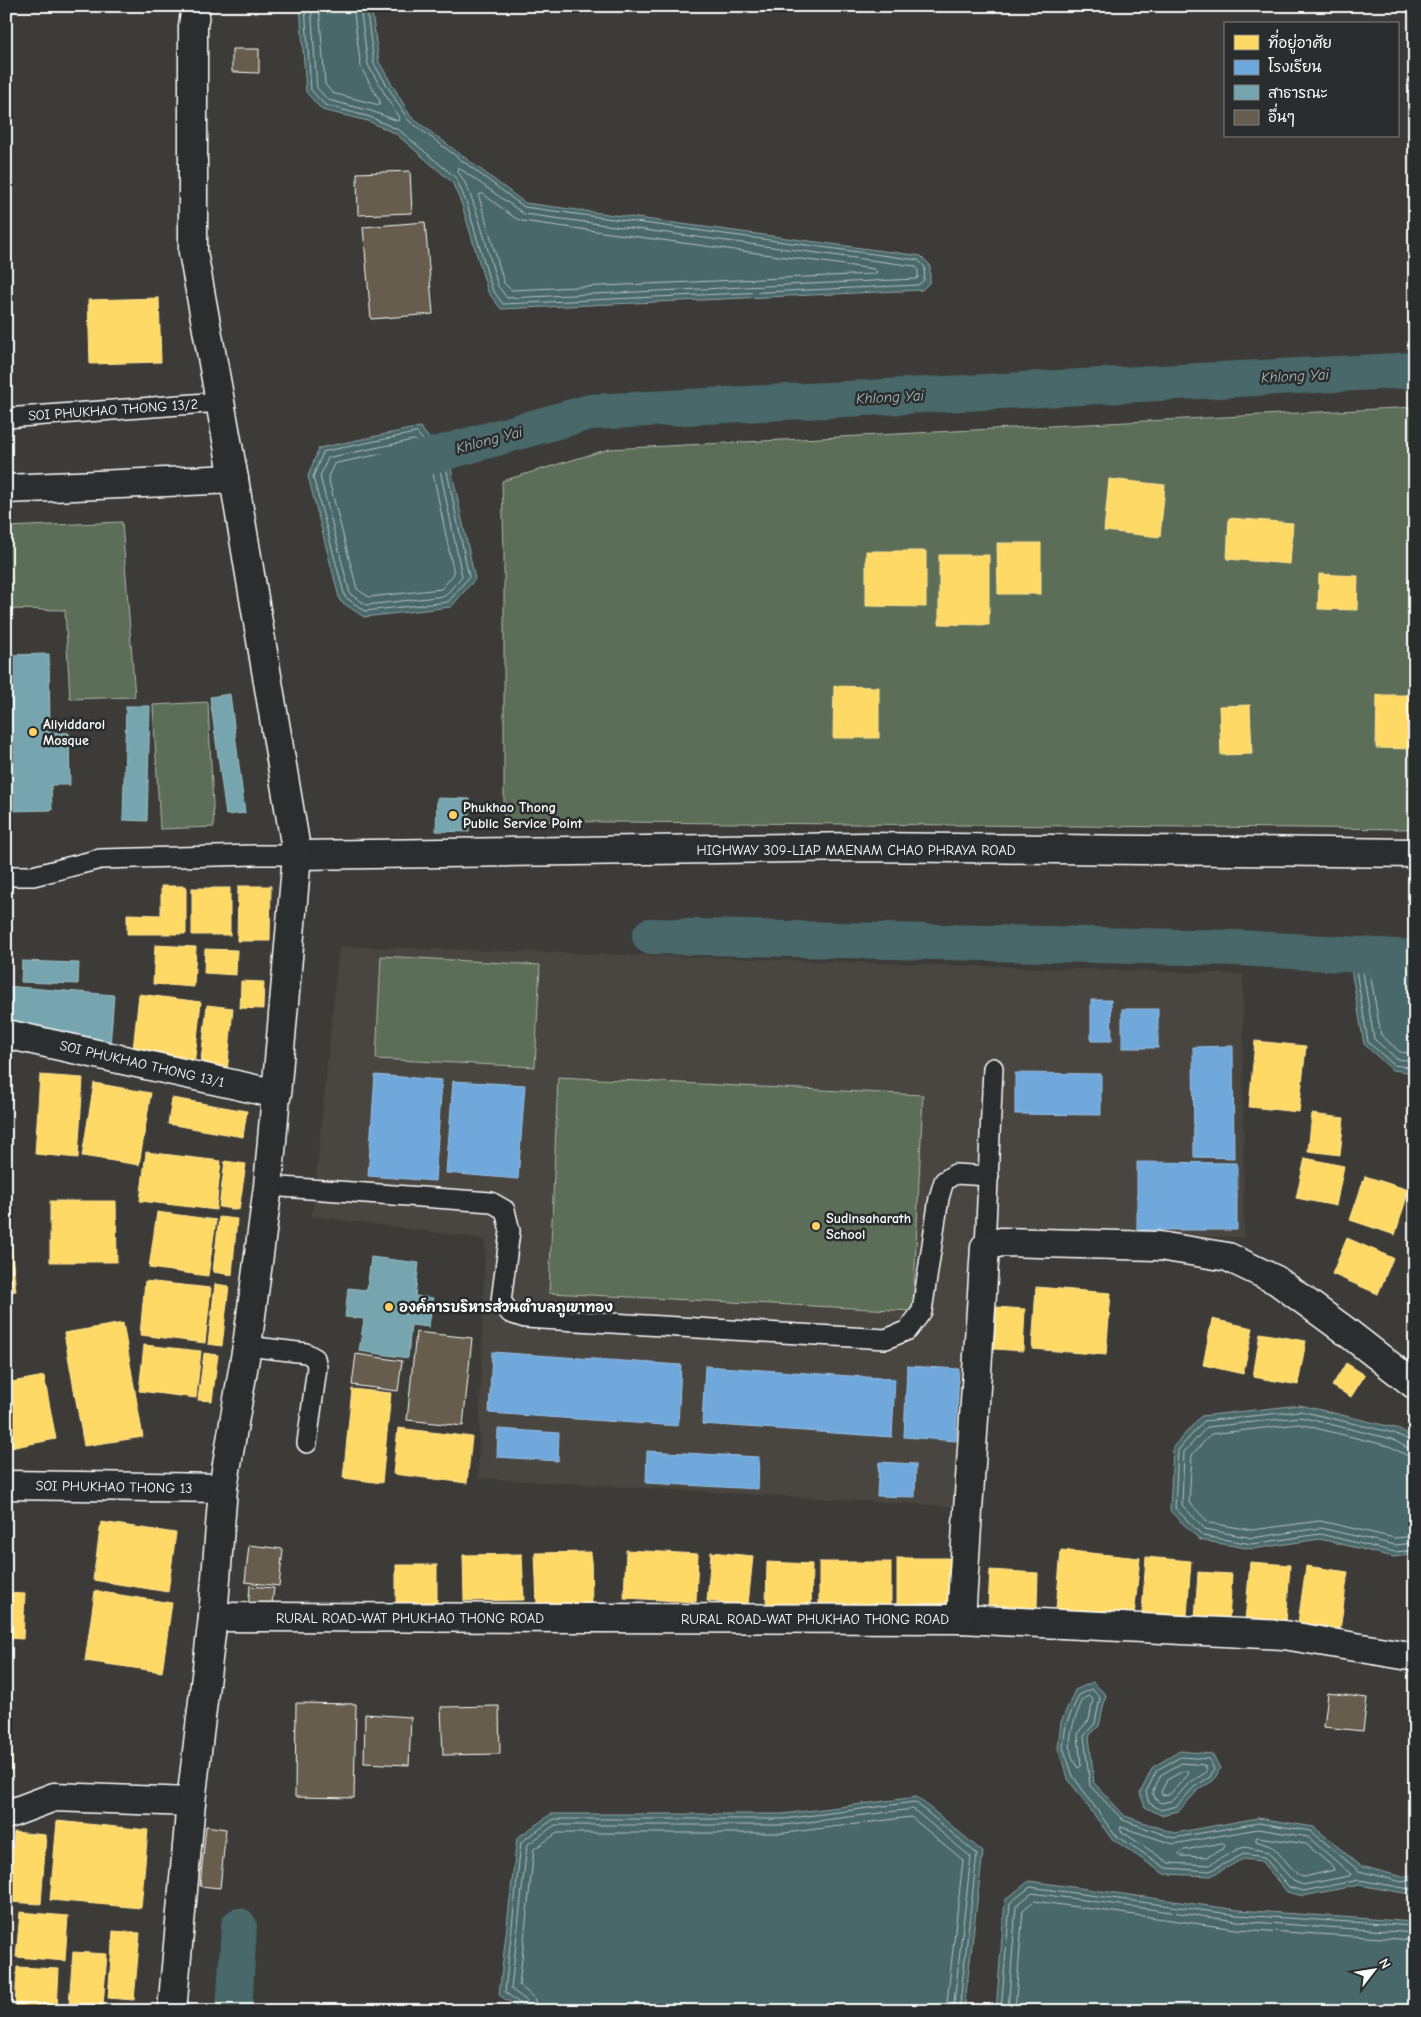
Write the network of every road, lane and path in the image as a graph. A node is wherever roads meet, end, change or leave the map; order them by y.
1 (196, 6) edge
2 (220, 402) junction
3 (6, 418) edge
4 (234, 479) junction
5 (6, 489) edge
6 (1415, 853) edge
7 (297, 855) junction
8 (6, 876) edge
9 (6, 1034) edge
10 (993, 1068) dead end
11 (277, 1094) junction
12 (989, 1176) junction
13 (268, 1186) junction
14 (985, 1247) junction
15 (248, 1346) junction
16 (1415, 1385) edge
17 (307, 1443) dead end
18 (6, 1485) edge
19 (223, 1488) junction
20 (213, 1617) junction
21 (961, 1619) junction
22 (1415, 1657) edge
23 (191, 1802) junction
24 (6, 1815) edge
25 (172, 2011) edge

1 - 2 street
2 - 3 lane, SOI PHUKHAO THONG 13/2
2 - 4 street
4 - 5 street
4 - 7 street
6 - 7 street, HIGHWAY 309-LIAP MAENAM CHAO PHRAYA ROAD
7 - 8 lane
7 - 11 street
9 - 11 street, SOI PHUKHAO THONG 13/1
10 - 12 lane
11 - 13 street
12 - 13 lane
12 - 14 lane
13 - 15 street
14 - 16 street
14 - 21 street
15 - 17 lane
15 - 19 street
18 - 19 street, SOI PHUKHAO THONG 13
19 - 20 street
20 - 21 street, RURAL ROAD-WAT PHUKHAO THONG ROAD
20 - 23 street
21 - 22 street, RURAL ROAD-WAT PHUKHAO THONG ROAD
23 - 24 street
23 - 25 street

